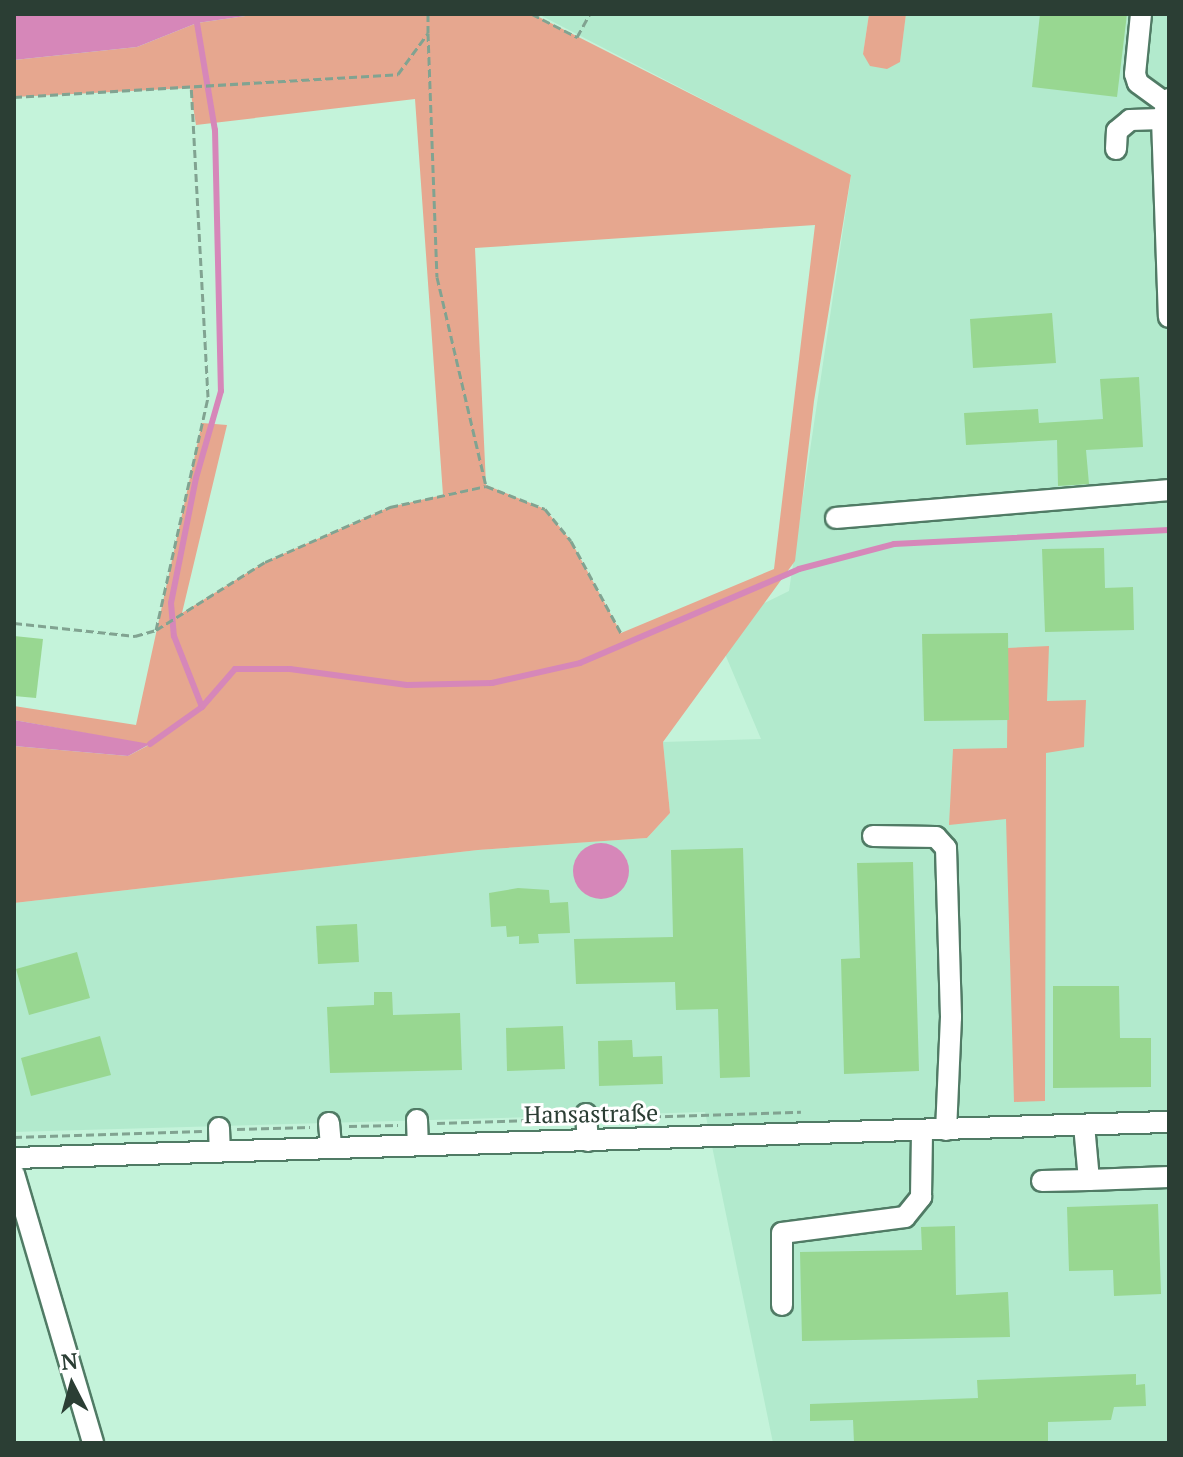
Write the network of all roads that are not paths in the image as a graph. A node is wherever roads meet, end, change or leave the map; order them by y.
1 (1141, 14) edge
2 (1166, 107) edge
3 (1116, 149) dead end
4 (1169, 317) edge
5 (1169, 490) edge
6 (836, 518) dead end
7 (873, 836) dead end
8 (820, 1112) dead end
9 (586, 1114) dead end
10 (417, 1120) dead end
11 (1169, 1122) edge
12 (329, 1123) dead end
13 (1084, 1125) junction
14 (219, 1128) dead end
15 (922, 1130) junction
16 (946, 1130) junction
17 (821, 1134) junction
18 (588, 1141) junction
19 (418, 1145) junction
20 (331, 1148) junction
21 (220, 1151) junction
22 (14, 1158) edge
23 (14, 1174) edge
24 (1169, 1177) edge
25 (1089, 1180) junction
26 (1042, 1181) dead end
27 (782, 1305) dead end
28 (93, 1443) edge

1 - 2 street
2 - 3 street
2 - 4 street
5 - 6 street
7 - 16 street
8 - 17 street
9 - 18 street
10 - 19 street
11 - 13 street, Hansastraße
12 - 20 street
13 - 16 street, Hansastraße
13 - 25 street
14 - 21 street
15 - 16 street, Hansastraße
15 - 17 street, Hansastraße
15 - 27 street
17 - 18 street, Hansastraße
18 - 19 street, Hansastraße
19 - 20 street, Hansastraße
20 - 21 street, Hansastraße
21 - 22 street, Hansastraße
23 - 28 street
24 - 25 street
25 - 26 street

